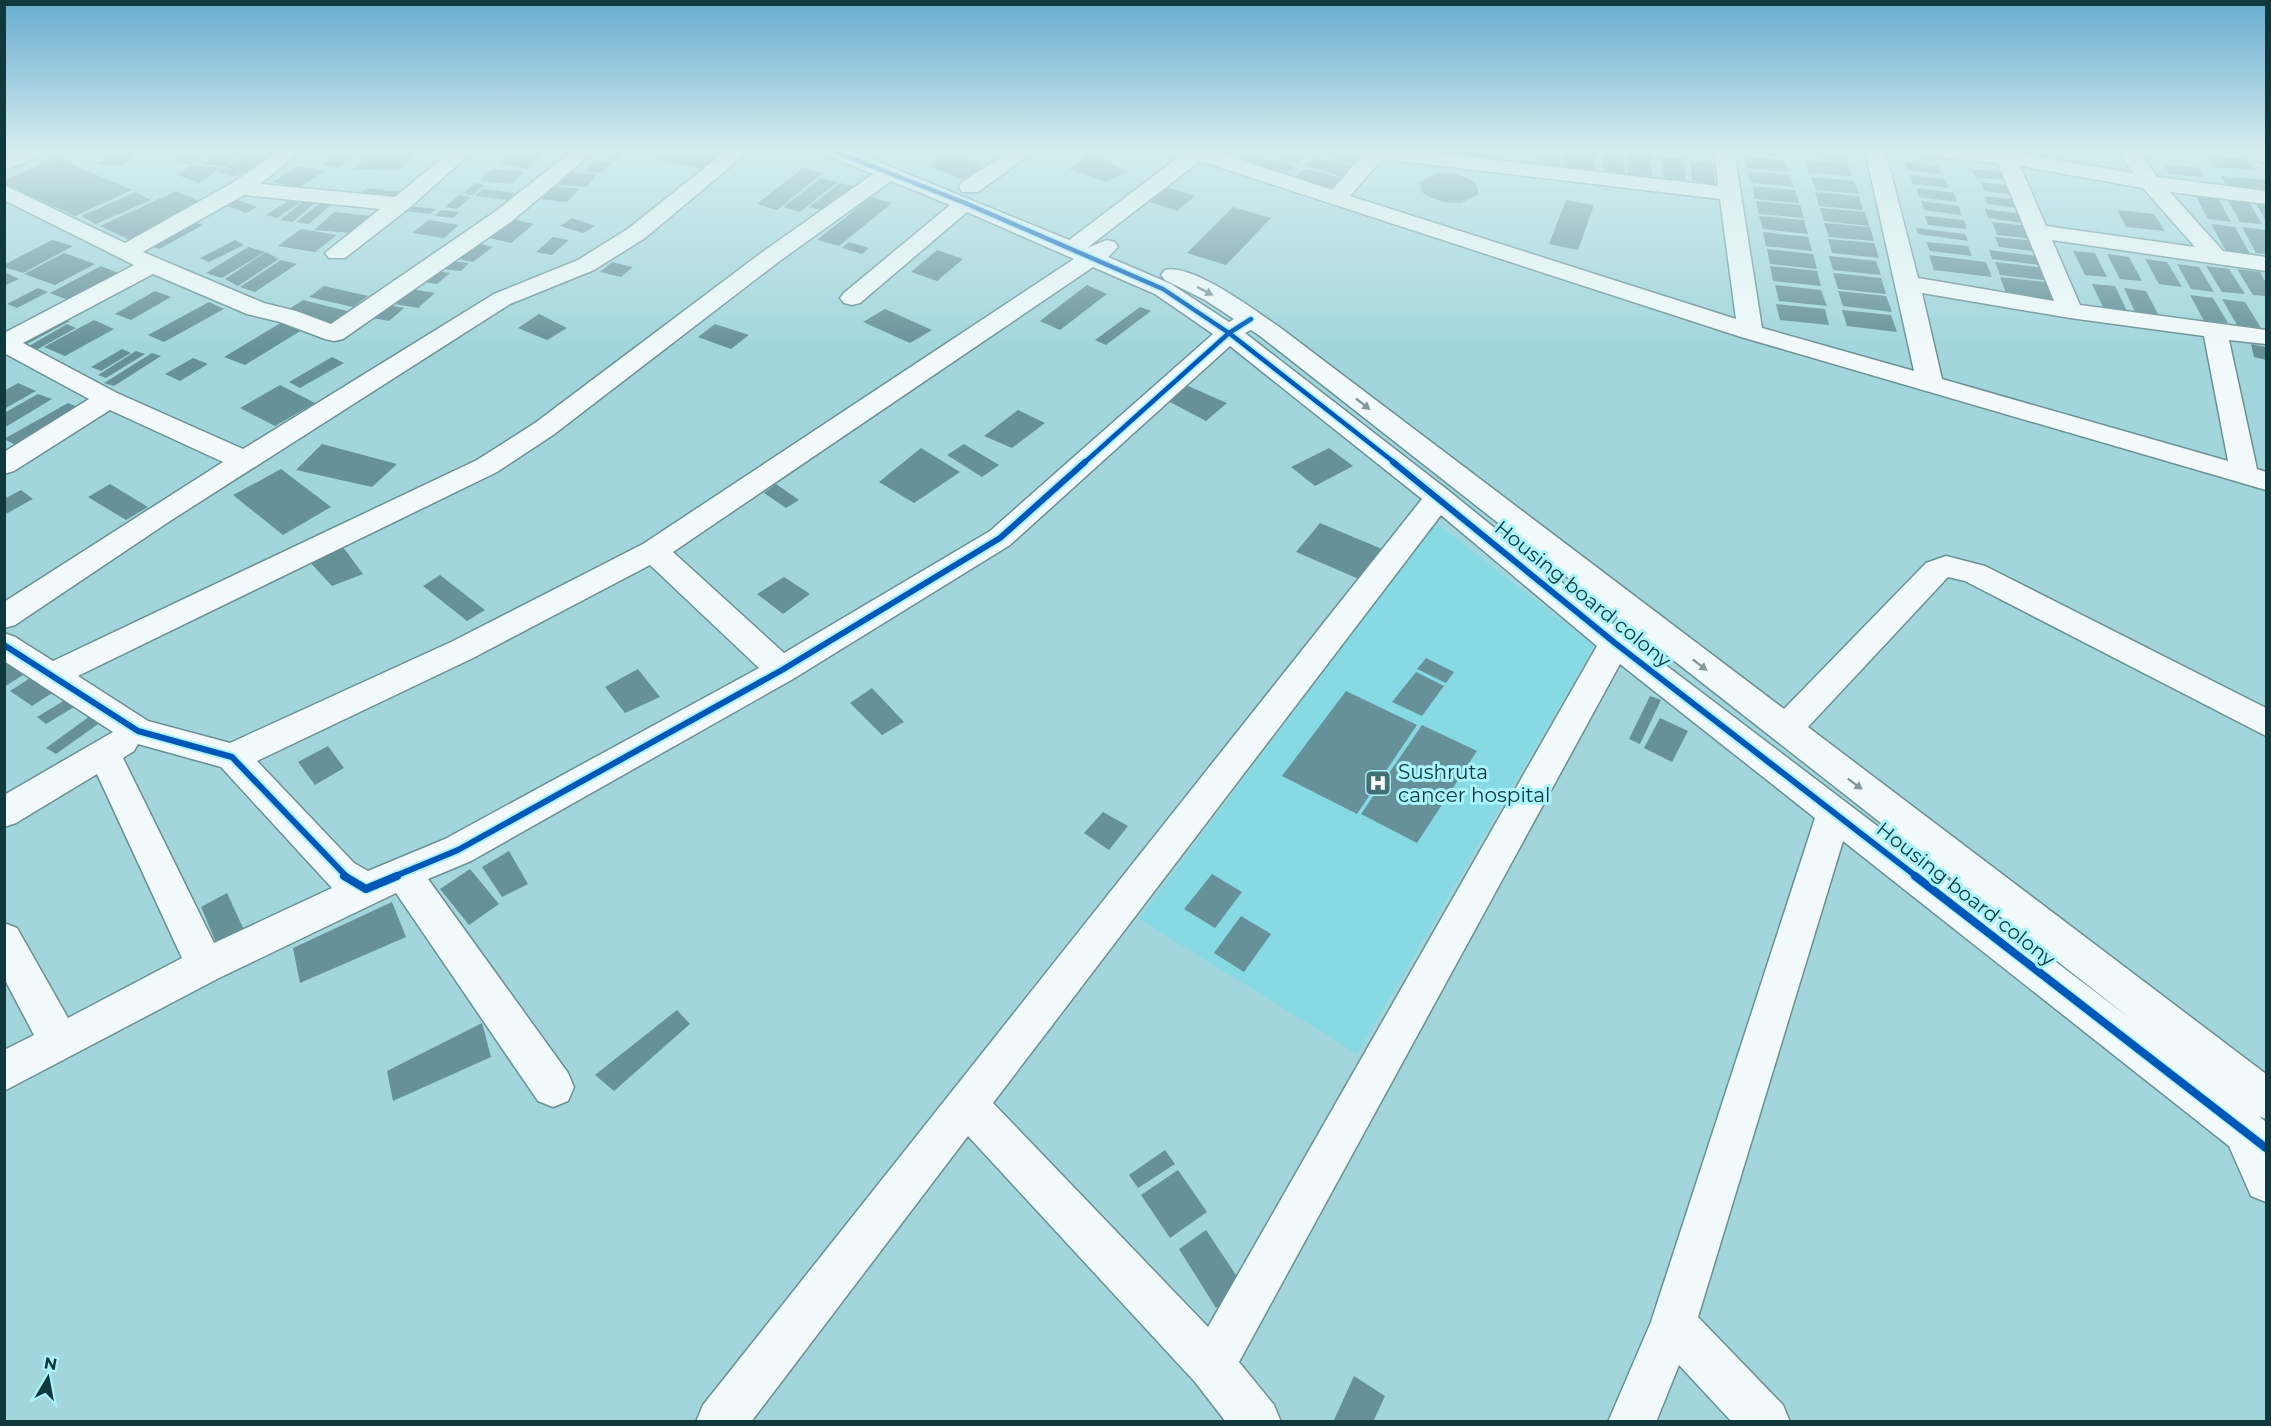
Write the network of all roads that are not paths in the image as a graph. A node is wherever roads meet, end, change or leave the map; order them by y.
1 (55, 217) edge
2 (190, 217) edge
3 (384, 217) edge
4 (503, 217) edge
5 (657, 217) edge
6 (819, 217) edge
7 (943, 217) edge
8 (1018, 217) edge
9 (1124, 217) edge
10 (1391, 217) edge
11 (1732, 217) edge
12 (1892, 217) edge
13 (2029, 217) edge
14 (2180, 217) edge
15 (2035, 231) junction
16 (1090, 247) junction
17 (124, 253) junction
18 (337, 253) dead end
19 (2217, 258) junction
20 (2266, 264) edge
21 (152, 266) junction
22 (1908, 283) junction
23 (852, 298) dead end
24 (2070, 311) junction
25 (1240, 326) junction
26 (2215, 330) junction
27 (1750, 332) junction
28 (2266, 337) edge
29 (4, 343) edge
30 (1930, 384) junction
31 (108, 399) junction
32 (245, 461) junction
33 (4, 465) edge
34 (2255, 478) edge
35 (1439, 498) junction
36 (653, 551) junction
37 (4, 617) edge
38 (1626, 629) junction
39 (4, 645) edge
40 (782, 670) junction
41 (52, 675) junction
42 (2266, 723) edge
43 (1785, 730) junction
44 (138, 731) junction
45 (104, 753) junction
46 (232, 757) junction
47 (4, 813) edge
48 (1834, 813) junction
49 (403, 873) junction
50 (366, 889) junction
51 (4, 940) edge
52 (205, 966) junction
53 (60, 1043) junction
54 (4, 1072) edge
55 (553, 1087) dead end
56 (966, 1104) junction
57 (2259, 1126) edge
58 (2266, 1181) edge
59 (1673, 1324) junction
60 (1212, 1365) junction
61 (720, 1422) edge
62 (1257, 1422) edge
63 (1632, 1422) edge
64 (1766, 1422) edge

1 - 17 street
2 - 17 street
3 - 18 street
4 - 21 street
5 - 32 street
6 - 41 street
7 - 23 street
8 - 16 street, Housing board colony
9 - 16 street
10 - 27 street
11 - 27 street
12 - 22 street
13 - 15 street
14 - 19 street
15 - 19 street
15 - 24 street
16 - 25 street, Housing board colony
16 - 36 street
17 - 21 street
19 - 20 street
21 - 29 street
22 - 24 street
22 - 30 street
24 - 26 street
25 - 35 street, Housing board colony
25 -> 38 street, Housing board colony
25 - 40 street
26 - 28 street
26 - 34 street
27 - 30 street
29 - 31 street
30 - 34 street
31 - 32 street
31 - 33 street
32 - 37 street
35 - 38 street, Housing board colony
35 - 56 street
36 - 40 street
36 - 46 street
38 -> 43 street, Housing board colony
38 - 48 street, Housing board colony
38 - 60 street
39 - 41 street
40 - 49 street
41 - 44 street
42 - 43 street
43 -> 57 street, Housing board colony
44 - 45 street
44 - 46 street
45 - 47 street
45 - 52 street
46 - 50 street
48 - 57 street, Housing board colony
48 - 59 street
49 - 50 street
49 - 55 street
50 - 52 street
51 - 53 street
52 - 53 street
53 - 54 street
56 - 60 street
56 - 61 street
57 - 58 street
59 - 63 street
59 - 64 street
60 - 62 street

